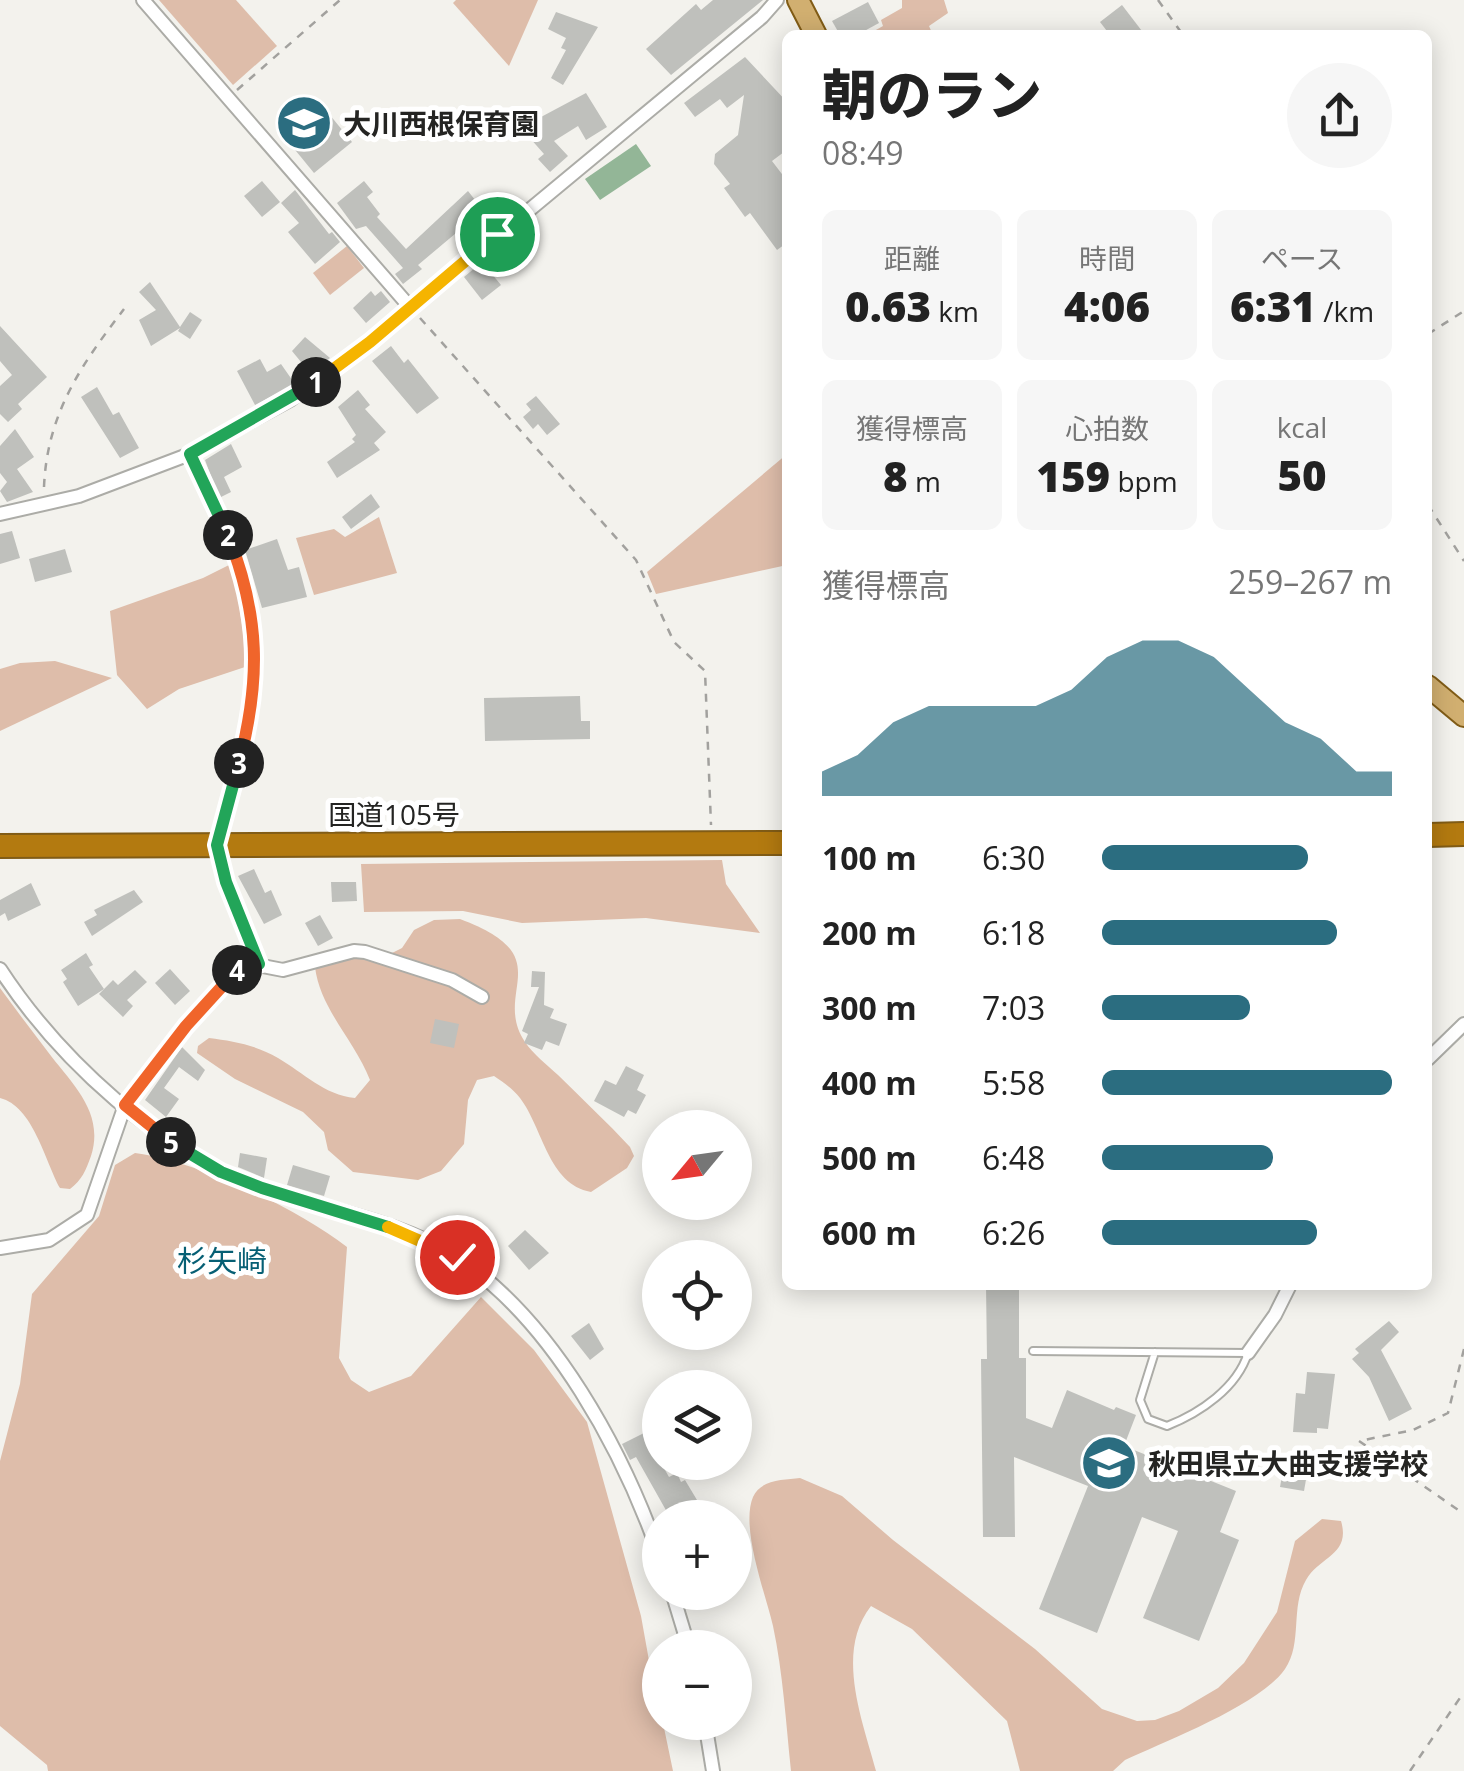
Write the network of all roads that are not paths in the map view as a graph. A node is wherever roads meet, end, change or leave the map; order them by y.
1 (143, 0) edge
2 (777, 0) edge
3 (798, 0) edge
4 (813, 30) edge
5 (408, 306) junction
6 (190, 454) junction
7 (0, 514) edge
8 (1432, 689) edge
9 (1464, 716) edge
10 (1464, 834) edge
11 (1432, 835) edge
12 (782, 843) edge
13 (217, 845) junction
14 (0, 846) edge
15 (259, 964) junction
16 (0, 968) edge
17 (482, 997) dead end
18 (1464, 1024) edge
19 (1432, 1055) edge
20 (125, 1105) junction
21 (0, 1248) edge
22 (1288, 1290) edge
23 (1033, 1350) dead end
24 (1155, 1352) junction
25 (1248, 1354) junction
26 (642, 1513) edge
27 (708, 1740) edge
28 (712, 1771) edge

1 - 5 street
2 - 5 street
3 - 4 main road
5 - 6 street
6 - 7 street
6 - 13 lane
8 - 9 main road
10 - 11 highway
12 - 13 highway, 国道105号
13 - 14 highway, 国道105号
13 - 15 street
15 - 17 street
15 - 20 street
16 - 20 street
18 - 19 street
20 - 21 street
20 - 26 street
22 - 25 street
23 - 24 lane
24 - 25 lane
24 - 25 lane
27 - 28 street

